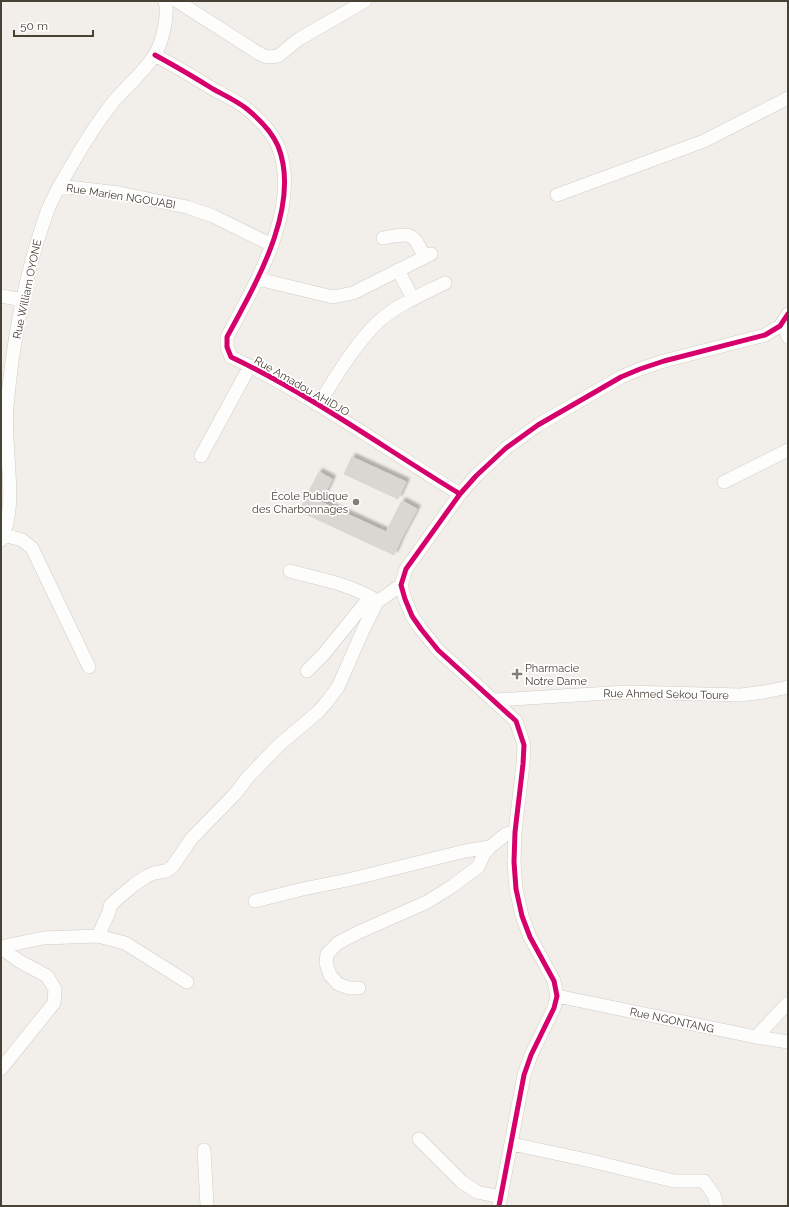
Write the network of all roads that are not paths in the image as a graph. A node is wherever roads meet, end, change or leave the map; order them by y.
1 (165, 1) edge
2 (177, 1) edge
3 (365, 1) edge
4 (155, 55) junction
5 (788, 98) edge
6 (59, 186) junction
7 (557, 195) dead end
8 (384, 238) dead end
9 (272, 245) junction
10 (398, 270) junction
11 (258, 279) junction
12 (445, 283) dead end
13 (1, 296) edge
14 (413, 299) junction
15 (23, 300) junction
16 (788, 314) edge
17 (785, 330) edge
18 (250, 366) junction
19 (318, 405) junction
20 (4, 407) edge
21 (788, 450) edge
22 (201, 456) dead end
23 (724, 482) dead end
24 (460, 494) junction
25 (2, 538) edge
26 (290, 571) dead end
27 (401, 585) junction
28 (374, 599) junction
29 (89, 667) dead end
30 (307, 671) dead end
31 (788, 687) edge
32 (495, 700) junction
33 (515, 832) junction
34 (490, 847) junction
35 (255, 901) dead end
36 (98, 936) junction
37 (1, 947) edge
38 (187, 982) dead end
39 (359, 988) dead end
40 (557, 996) junction
41 (788, 1004) edge
42 (756, 1037) junction
43 (788, 1042) edge
44 (1, 1069) edge
45 (419, 1139) dead end
46 (512, 1144) junction
47 (204, 1150) dead end
48 (500, 1202) edge
49 (207, 1206) edge
50 (717, 1206) edge

1 - 4 street, Rue William OYONE
2 - 3 street
4 - 6 street, Rue William OYONE
4 - 9 street, Rue Amadou AHIDJO
5 - 7 street
6 - 9 street, Rue Marien NGOUABI
6 - 15 street, Rue William OYONE
8 - 10 street
9 - 11 street, Rue Amadou AHIDJO
10 - 11 street
10 - 14 street
11 - 18 street, Rue Amadou AHIDJO
12 - 14 street
13 - 15 street
14 - 19 street
15 - 20 street, Rue William OYONE
16 - 17 street
17 - 24 street
18 - 19 street, Rue Amadou AHIDJO
18 - 22 street
19 - 24 street, Rue Amadou AHIDJO
20 - 25 street, Rue William OYONE
21 - 23 street
24 - 27 street
25 - 29 street
26 - 28 street
27 - 28 street
27 - 32 street
28 - 30 street
28 - 36 street
31 - 32 street, Rue Ahmed Sekou Toure
32 - 33 street
33 - 34 street
33 - 40 street
34 - 35 street
34 - 39 street
36 - 37 street
36 - 38 street
37 - 44 street
40 - 42 street, Rue NGONTANG
40 - 46 street
41 - 42 street
42 - 43 street, Rue NGONTANG
45 - 48 street
46 - 48 street
46 - 50 street
47 - 49 street

